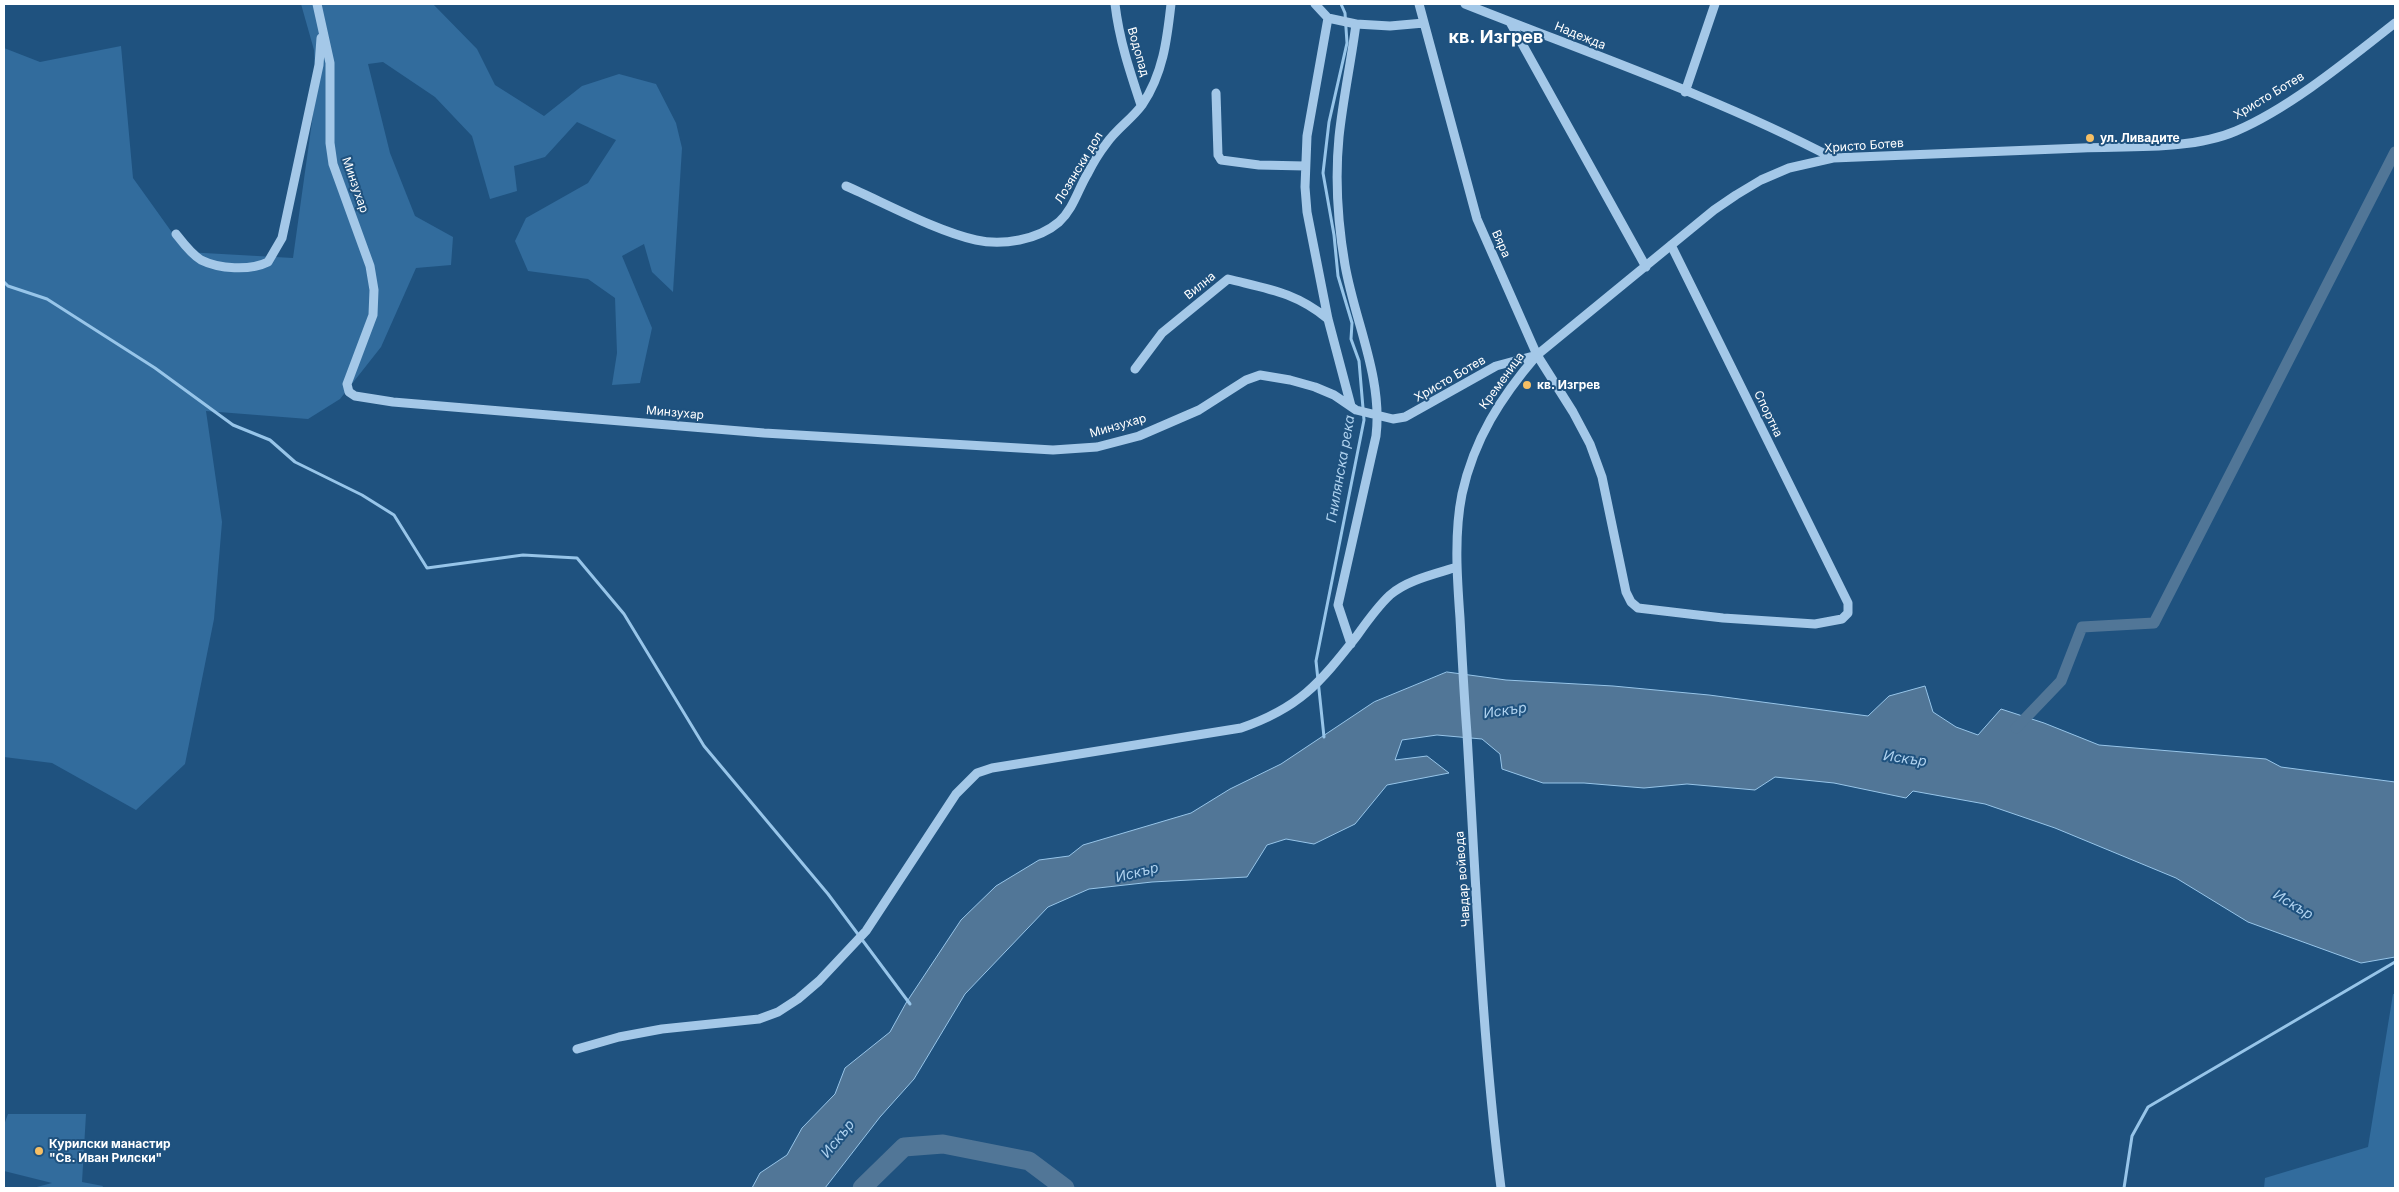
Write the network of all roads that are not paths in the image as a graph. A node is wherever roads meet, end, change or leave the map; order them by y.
1 (317, 4) edge
2 (1115, 4) edge
3 (1171, 4) edge
4 (1315, 4) edge
5 (1419, 4) edge
6 (1465, 4) edge
7 (1715, 4) edge
8 (1332, 20) junction
9 (1510, 22) junction
10 (1424, 23) junction
11 (2395, 23) edge
12 (1354, 24) junction
13 (322, 32) junction
14 (1685, 92) junction
15 (1216, 93) dead end
16 (1141, 105) junction
17 (1833, 158) junction
18 (1305, 166) junction
19 (846, 186) dead end
20 (176, 234) dead end
21 (1671, 245) junction
22 (1646, 267) junction
23 (1328, 319) junction
24 (1537, 355) junction
25 (1134, 369) dead end
26 (1353, 408) junction
27 (1375, 415) junction
28 (1602, 477) joint
29 (1457, 567) junction
30 (1350, 644) junction
31 (577, 1049) dead end
32 (1501, 1188) edge

1 - 13 street, Минзухар
2 - 16 street, Водопад
3 - 16 street, Лозянски дол
4 - 8 street
5 - 10 street, Вяра
6 - 9 street, Надежда
7 - 14 street
8 - 12 street
8 - 18 street
9 - 14 street, Надежда
9 - 22 street
10 - 12 street
10 - 24 street, Вяра
11 - 17 street, Христо Ботев
12 - 27 street
13 - 20 street
13 - 26 street, Минзухар
14 - 17 street, Надежда
15 - 18 street
16 - 19 street, Лозянски дол
17 - 21 street, Христо Ботев
18 - 23 street
21 - 22 street, Христо Ботев
21 - 28 street, Спортна
22 - 24 street, Христо Ботев
23 - 25 street, Вилна
23 - 26 street
24 - 27 street, Христо Ботев
24 - 28 street, Вяра
24 - 29 street, Кременица
26 - 27 street, Минзухар
27 - 30 street
29 - 30 street
29 - 32 street, Чавдар войвода
30 - 31 street

